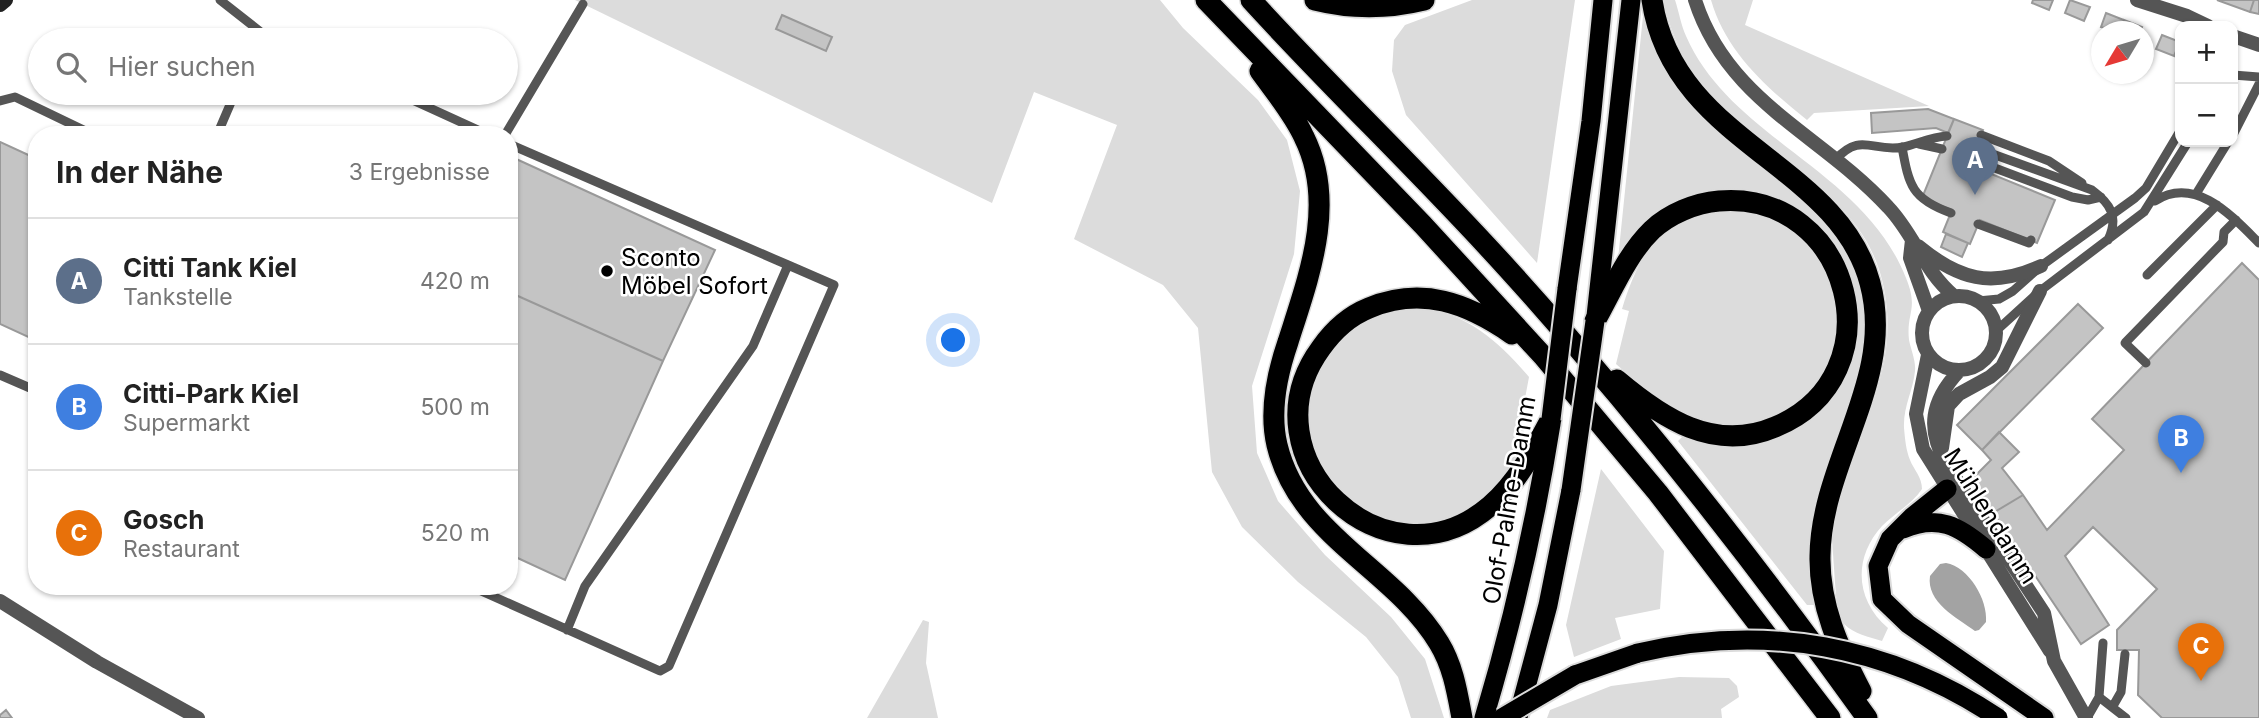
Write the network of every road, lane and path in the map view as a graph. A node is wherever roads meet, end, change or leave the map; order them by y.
1 (6, 0) edge
2 (219, 0) edge
3 (1206, 0) edge
4 (1251, 0) edge
5 (1315, 0) edge
6 (1424, 0) edge
7 (1603, 0) edge
8 (1631, 0) edge
9 (1652, 0) edge
10 (1695, 0) edge
11 (2137, 0) edge
12 (583, 4) dead end
13 (0, 5) edge
14 (1222, 18) junction
15 (2198, 21) edge
16 (250, 28) edge
17 (2238, 38) edge
18 (2259, 45) edge
19 (2238, 75) edge
20 (2259, 77) edge
21 (2259, 84) edge
22 (0, 102) edge
23 (28, 103) edge
24 (32, 105) edge
25 (230, 105) edge
26 (423, 105) edge
27 (2238, 125) edge
28 (75, 126) edge
29 (221, 126) edge
30 (468, 126) edge
31 (510, 126) edge
32 (1981, 135) dead end
33 (1947, 136) dead end
34 (2175, 139) edge
35 (1916, 143) junction
36 (2185, 147) edge
37 (2225, 147) edge
38 (518, 148) edge
39 (1902, 148) junction
40 (1976, 148) dead end
41 (1942, 149) dead end
42 (1835, 160) junction
43 (1975, 163) dead end
44 (2092, 190) junction
45 (2196, 194) junction
46 (2101, 197) junction
47 (2151, 204) junction
48 (2217, 205) junction
49 (1947, 210) dead end
50 (2113, 214) junction
51 (2236, 220) junction
52 (1984, 225) dead end
53 (1912, 240) junction
54 (2031, 240) dead end
55 (2108, 241) junction
56 (2259, 243) edge
57 (788, 265) junction
58 (2041, 266) junction
59 (2147, 275) dead end
60 (2040, 291) junction
61 (1954, 296) junction
62 (1978, 301) junction
63 (1928, 311) junction
64 (1595, 321) junction
65 (1996, 331) junction
66 (1566, 334) junction
67 (1928, 355) junction
68 (1544, 357) junction
69 (2146, 363) dead end
70 (1959, 371) junction
71 (0, 375) edge
72 (28, 387) edge
73 (1551, 419) joint
74 (1541, 453) junction
75 (1942, 457) junction
76 (1951, 484) junction
77 (1899, 531) junction
78 (1986, 550) junction
79 (490, 595) edge
80 (0, 601) edge
81 (567, 630) junction
82 (2103, 643) dead end
83 (2051, 652) junction
84 (2125, 653) dead end
85 (2099, 697) junction
86 (2113, 706) junction
87 (198, 718) edge
88 (1462, 718) edge
89 (1484, 718) edge
90 (1502, 718) edge
91 (1517, 718) edge
92 (1830, 718) edge
93 (1867, 718) edge
94 (1875, 718) edge
95 (1998, 718) edge
96 (2044, 718) edge
97 (2086, 718) edge
98 (2126, 718) edge

1 - 13 main road
2 - 16 lane
3 - 14 highway
4 - 66 highway
5 - 6 highway
7 - 73 highway, Olof-Palme-Damm, bridge
8 - 64 highway
9 - 94 highway
10 - 42 street
11 - 15 street
12 - 31 lane
14 - 68 highway
14 - 88 highway
17 - 18 street
19 - 20 lane
21 - 27 lane
22 - 23 lane
24 - 28 lane
25 - 29 lane
26 - 30 lane
32 - 44 lane
33 - 35 lane
34 - 50 lane
35 - 39 lane
35 - 41 lane
36 - 47 lane, Mühlendamm
37 - 45 lane
38 - 57 lane
39 - 42 lane
39 - 49 lane
40 - 44 lane
42 - 53 street
43 - 46 lane
44 - 46 lane
45 - 47 lane
45 - 48 lane
46 - 50 lane
47 - 55 lane, Mühlendamm
48 - 51 lane
48 - 59 lane
50 - 55 lane
50 - 58 lane
51 - 56 lane
51 - 69 lane
52 - 54 lane
53 - 58 street
53 - 61 street
53 - 63 street, Mühlendamm
55 - 60 lane, Mühlendamm
57 - 81 lane
57 - 81 lane
58 - 62 lane
60 - 65 lane, Mühlendamm
60 - 75 street
61 - 62 street
61 - 63 street
62 - 65 street
63 - 67 street, Mühlendamm
64 - 66 highway
64 - 91 highway, bridge
65 - 70 street, Mühlendamm
66 - 93 highway
67 - 70 street
67 - 76 street, Mühlendamm
68 - 74 highway
68 - 92 highway
70 - 75 street, Mühlendamm
71 - 72 lane
73 - 74 highway
74 - 89 highway, Olof-Palme-Damm
75 - 76 street, Mühlendamm
76 - 77 highway
76 - 78 street, Mühlendamm
76 - 83 street, Mühlendamm
77 - 78 highway
77 - 96 highway
78 - 83 street, Mühlendamm
79 - 81 lane
80 - 87 street
82 - 85 lane
83 - 97 street, Mühlendamm
84 - 86 lane
85 - 86 lane
85 - 97 lane
86 - 98 lane
90 - 95 highway, bridge

